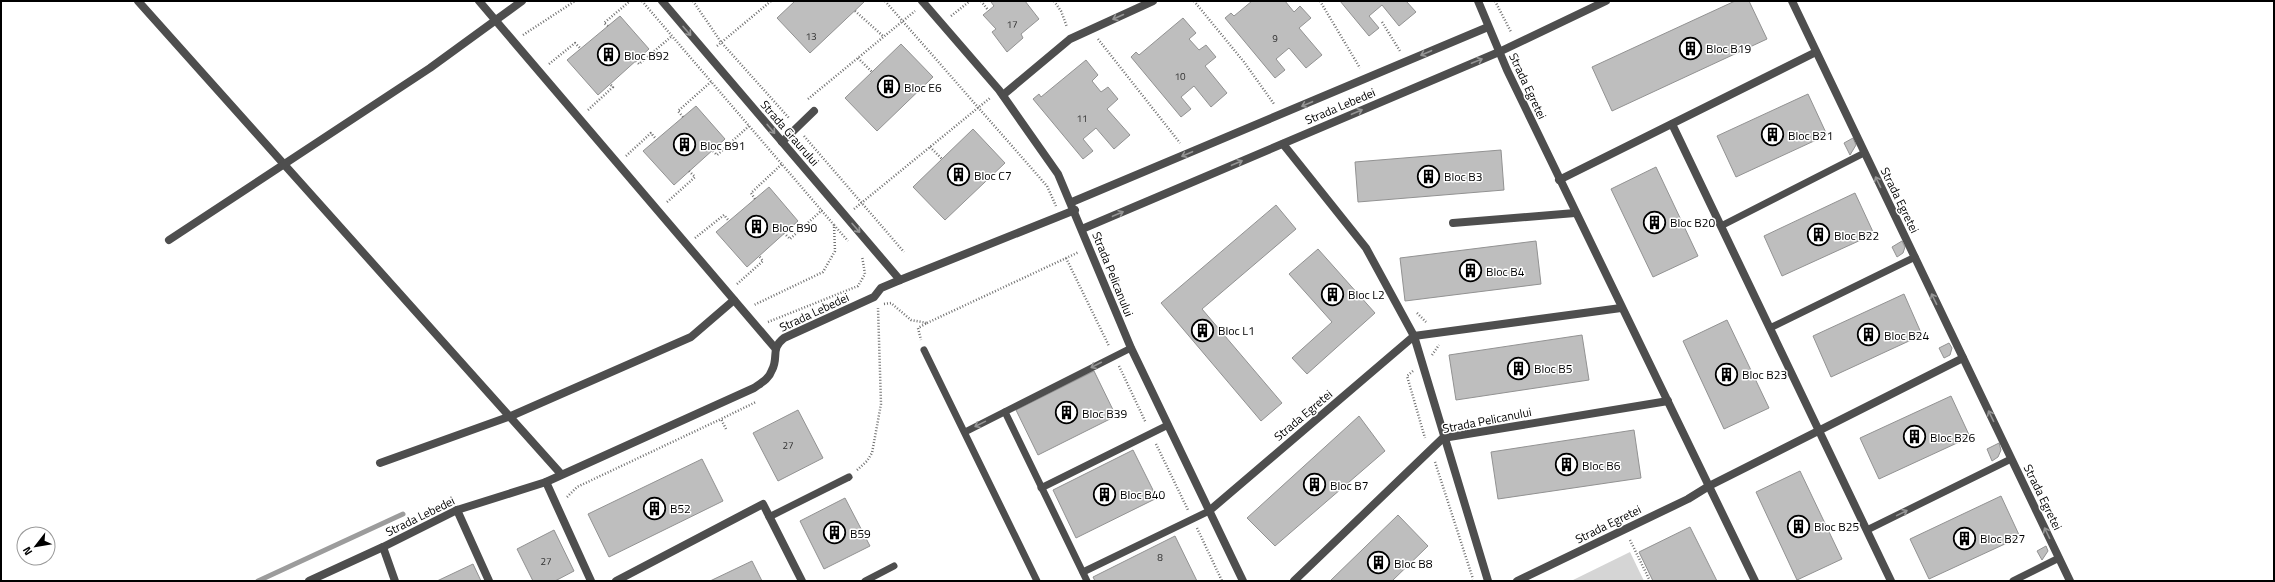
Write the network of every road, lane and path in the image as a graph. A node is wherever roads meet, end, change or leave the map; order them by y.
1 (138, 1) edge
2 (479, 1) edge
3 (522, 1) edge
4 (575, 1) edge
5 (630, 1) edge
6 (642, 1) edge
7 (662, 1) edge
8 (770, 1) edge
9 (885, 1) edge
10 (970, 1) edge
11 (981, 1) edge
12 (1054, 1) edge
13 (1153, 1) edge
14 (1194, 1) edge
15 (1320, 1) edge
16 (1478, 1) edge
17 (1495, 1) edge
18 (1606, 1) edge
19 (1792, 1) edge
20 (923, 2) edge
21 (988, 10) dead end
22 (855, 11) dead end
23 (495, 19) junction
24 (940, 20) junction
25 (903, 21) junction
26 (1382, 22) dead end
27 (608, 26) dead end
28 (684, 27) junction
29 (1488, 28) junction
30 (1090, 29) junction
31 (1511, 32) dead end
32 (672, 36) junction
33 (884, 37) junction
34 (1070, 39) junction
35 (514, 42) junction
36 (581, 49) dead end
37 (1499, 52) junction
38 (1816, 52) junction
39 (707, 54) junction
40 (858, 58) junction
41 (636, 61) dead end
42 (1407, 61) junction
43 (540, 72) junction
44 (723, 72) junction
45 (872, 72) dead end
46 (1366, 78) junction
47 (712, 82) junction
48 (610, 84) dead end
49 (1001, 93) junction
50 (806, 101) dead end
51 (979, 108) junction
52 (814, 111) dead end
53 (1282, 114) junction
54 (760, 116) junction
55 (683, 117) dead end
56 (579, 118) junction
57 (1672, 124) junction
58 (749, 126) junction
59 (656, 139) dead end
60 (782, 142) junction
61 (1283, 144) junction
62 (930, 147) junction
63 (713, 151) dead end
64 (1188, 153) junction
65 (1864, 153) junction
66 (794, 156) junction
67 (942, 159) dead end
68 (284, 163) junction
69 (618, 163) junction
70 (782, 164) junction
71 (689, 172) dead end
72 (1559, 180) junction
73 (755, 199) dead end
74 (833, 201) junction
75 (1073, 206) junction
76 (658, 211) junction
77 (821, 211) junction
78 (1575, 213) junction
79 (1060, 215) junction
80 (846, 216) junction
81 (729, 221) dead end
82 (1453, 223) dead end
83 (834, 224) junction
84 (1721, 226) junction
85 (1082, 229) junction
86 (784, 234) dead end
87 (169, 240) dead end
88 (687, 244) junction
89 (853, 246) dead end
90 (1074, 247) dead end
91 (1088, 248) junction
92 (858, 252) dead end
93 (1077, 253) junction
94 (759, 256) dead end
95 (1915, 257) junction
96 (1066, 258) junction
97 (900, 280) junction
98 (727, 292) junction
99 (734, 300) junction
100 (1621, 308) junction
101 (743, 310) junction
102 (927, 323) junction
103 (757, 327) junction
104 (1770, 328) junction
105 (1414, 336) junction
106 (775, 348) junction
107 (1131, 348) junction
108 (924, 350) joint
109 (1114, 356) junction
110 (1963, 358) junction
111 (1668, 401) junction
112 (1004, 412) junction
113 (511, 416) junction
114 (721, 419) dead end
115 (1168, 425) junction
116 (1818, 429) junction
117 (965, 432) junction
118 (1151, 433) junction
119 (1443, 438) junction
120 (2011, 459) junction
121 (380, 463) dead end
122 (561, 474) junction
123 (849, 477) joint
124 (546, 482) junction
125 (1709, 486) junction
126 (1041, 488) junction
127 (457, 510) junction
128 (1209, 511) junction
129 (562, 517) junction
130 (770, 517) junction
131 (1192, 519) junction
132 (1624, 529) junction
133 (1866, 530) junction
134 (383, 547) junction
135 (2059, 558) junction
136 (894, 566) dead end
137 (1083, 572) junction
138 (309, 581) edge
139 (395, 581) edge
140 (489, 581) edge
141 (590, 581) edge
142 (616, 581) edge
143 (802, 581) edge
144 (865, 581) edge
145 (1037, 581) edge
146 (1087, 581) edge
147 (1222, 581) edge
148 (1243, 581) edge
149 (1294, 581) edge
150 (1488, 581) edge
151 (1517, 581) edge
152 (1650, 581) edge
153 (1755, 581) edge
154 (1891, 581) edge
155 (2013, 581) edge
156 (2070, 581) edge

1 - 68 street
2 - 23 street
3 - 23 street
4 - 35 path
5 - 27 path
6 - 32 path
7 - 28 street, Strada Graurului
8 - 39 path
9 - 25 path
10 - 24 path
11 - 21 path
12 - 34 path
13 -> 30 street
14 - 53 path
15 - 46 path
16 - 29 street, Strada Egretei
17 - 31 path
18 - 37 street, Strada Lebedei
19 - 38 street, Strada Egretei
20 - 24 street, Strada Pelicanului
20 - 25 path
22 - 33 path
23 - 35 street
23 - 68 street
24 - 49 street, Strada Pelicanului
25 - 33 path
25 - 51 path
26 - 42 path
28 - 32 path
28 -> 39 street, Strada Graurului
29 - 37 street, Strada Egretei
29 -> 42 street, Strada Lebedei
30 - 34 street
30 - 64 path
32 - 41 path
32 - 47 path
33 - 40 path
34 - 49 street
35 - 43 street
36 - 43 path
61 -> 37 street, Strada Lebedei
37 - 72 street, Strada Egretei
38 - 57 street
38 - 65 street, Strada Egretei
39 - 44 street, Strada Graurului
40 - 45 path
40 - 50 path
42 - 46 street, Strada Lebedei
43 - 56 street
44 - 47 path
44 - 54 street, Strada Graurului
46 -> 53 street, Strada Lebedei
47 - 55 path
47 - 58 path
48 - 56 path
49 - 51 path
49 - 75 street, Strada Pelicanului
51 - 62 path
51 - 79 path
52 - 60 street
53 - 64 street, Strada Lebedei
54 - 58 path
54 -> 60 street, Strada Graurului
56 - 69 street
57 - 72 street
57 - 84 street
58 - 63 path
58 - 70 path
59 - 69 path
60 - 66 street, Strada Graurului
85 -> 61 street, Strada Lebedei
61 - 105 street
62 - 67 path
62 - 80 path
64 -> 75 street, Strada Lebedei
65 - 84 lane
95 -> 65 street, Strada Egretei
66 - 70 path
66 - 74 street, Strada Graurului
68 - 87 street
68 - 113 street
69 - 76 street
70 - 73 path
70 - 77 path
71 - 76 path
72 - 78 street, Strada Egretei
74 - 77 path
74 - 80 street, Strada Graurului
75 - 79 street, Strada Lebedei
75 - 85 street, Strada Pelicanului
76 - 88 street
77 - 83 path
77 - 86 path
78 - 82 street
78 - 100 street, Strada Egretei
79 - 97 street, Strada Lebedei
80 -> 97 street, Strada Graurului
81 - 88 path
83 - 89 path
83 - 101 path
84 - 104 street
85 - 91 street, Strada Pelicanului
88 - 98 street
90 - 93 path
91 - 93 path
91 - 107 street, Strada Pelicanului
92 - 103 path
93 - 96 path
94 - 98 path
95 - 104 lane
110 -> 95 street, Strada Egretei
96 - 102 path
96 - 109 path
97 - 106 street, Strada Lebedei
98 - 99 street
99 - 101 street
99 - 113 street
100 - 105 street
100 - 111 street, Strada Egretei
101 - 103 street
102 - 108 path
102 - 123 path
103 - 106 street
104 - 116 street
105 - 119 street
105 - 128 street, Strada Egretei
106 - 122 street, Strada Lebedei
107 - 109 lane
107 - 115 street, Strada Pelicanului
108 - 117 lane
109 -> 112 lane
109 - 118 path
110 - 116 street, Strada Egretei
120 -> 110 street, Strada Egretei
111 - 119 street, Strada Pelicanului
111 - 125 street, Strada Egretei
112 -> 117 lane
112 - 126 lane
113 - 121 street
113 - 122 street
114 - 129 path
115 - 118 lane
115 - 128 street, Strada Pelicanului
116 - 125 street, Strada Egretei
116 - 133 street
117 - 145 lane
118 - 126 lane
118 - 131 path
119 - 149 street, Strada Pelicanului
119 - 150 street
133 -> 120 lane
135 -> 120 street, Strada Egretei
122 - 124 street, Strada Lebedei
123 - 130 lane
124 - 127 street, Strada Lebedei
124 - 129 street
125 - 132 street, Strada Egretei
125 - 153 street, Strada Egretei
126 - 137 lane
127 - 134 street, Strada Lebedei
127 - 140 street
128 - 131 lane
128 - 148 street, Strada Pelicanului
129 - 141 street
130 - 142 street
130 - 143 street
131 - 137 lane
131 - 147 path
132 - 151 street, Strada Egretei
132 - 152 path
133 - 154 street
134 - 138 street, Strada Lebedei
134 - 139 street
135 - 155 lane
135 - 156 street, Strada Egretei
136 - 144 lane
137 - 146 lane

